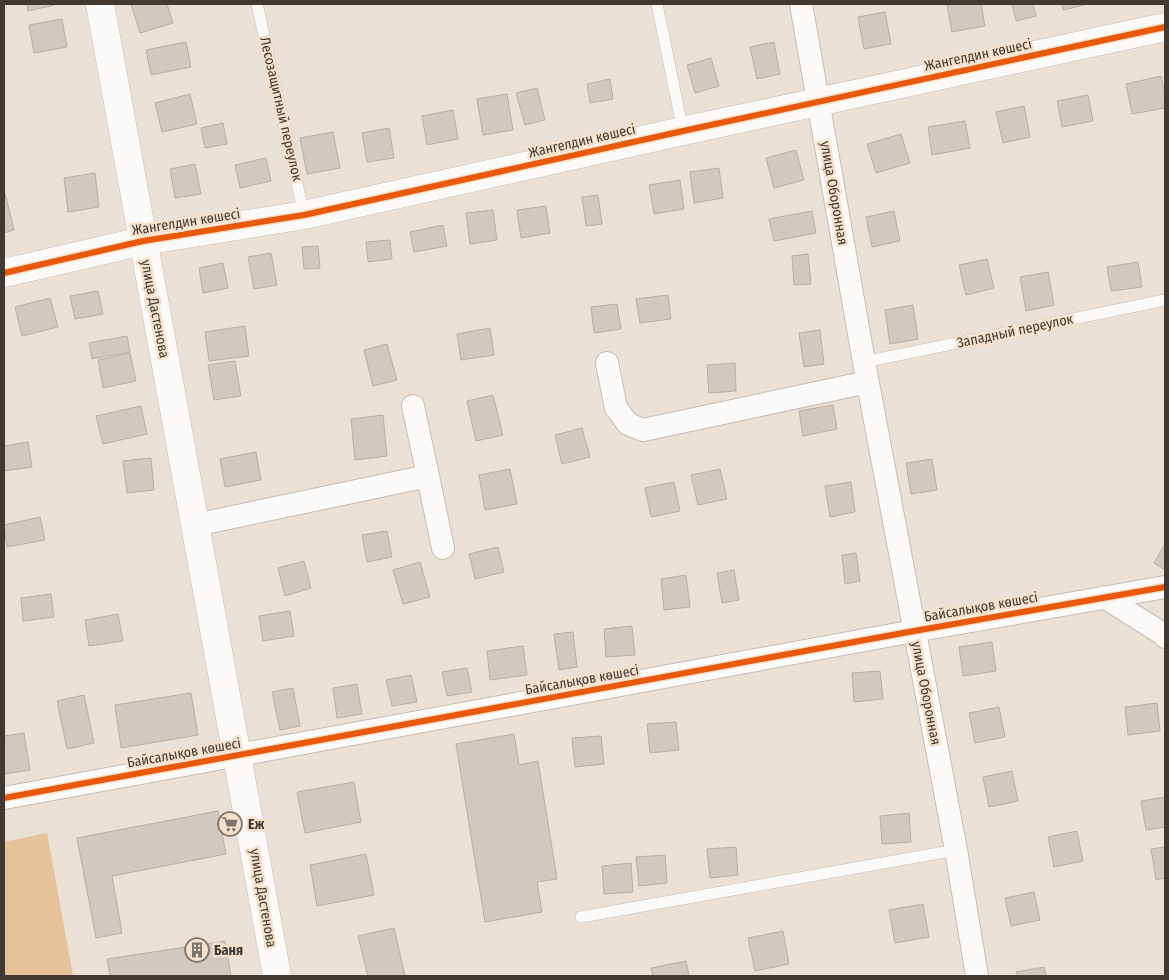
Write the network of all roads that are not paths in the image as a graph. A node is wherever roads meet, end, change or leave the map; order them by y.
1 (100, 4) edge
2 (257, 4) edge
3 (657, 4) edge
4 (800, 4) edge
5 (1165, 27) edge
6 (818, 102) junction
7 (683, 131) junction
8 (304, 215) junction
9 (142, 241) junction
10 (4, 273) edge
11 (1165, 300) edge
12 (607, 363) dead end
13 (866, 372) junction
14 (413, 406) dead end
15 (428, 476) junction
16 (195, 525) junction
17 (443, 548) dead end
18 (1165, 587) edge
19 (1104, 597) junction
20 (914, 631) junction
21 (1165, 637) edge
22 (238, 756) junction
23 (4, 798) edge
24 (956, 850) junction
25 (581, 917) dead end
26 (277, 976) edge
27 (977, 976) edge

1 - 9 street, улица Дастенова
2 - 8 lane, Лесозащитный переулок
3 - 7 lane
4 - 6 street, улица Оборонная
5 - 6 street, Жангелдин көшесі
6 - 7 street, Жангелдин көшесі
6 - 13 street, улица Оборонная
7 - 8 street, Жангелдин көшесі
8 - 9 street, Жангелдин көшесі
9 - 10 street, Жангелдин көшесі
9 - 16 street, улица Дастенова
11 - 13 lane, Западный переулок
12 - 13 street
13 - 20 street, улица Оборонная
14 - 15 street
15 - 16 street
15 - 17 street
16 - 22 street, улица Дастенова
18 - 19 street, Байсалықов көшесі
19 - 20 street, Байсалықов көшесі
19 - 21 street
20 - 22 street, Байсалықов көшесі
20 - 24 street, улица Оборонная
22 - 23 street, Байсалықов көшесі
22 - 26 street, улица Дастенова
24 - 25 lane
24 - 27 street, улица Оборонная

